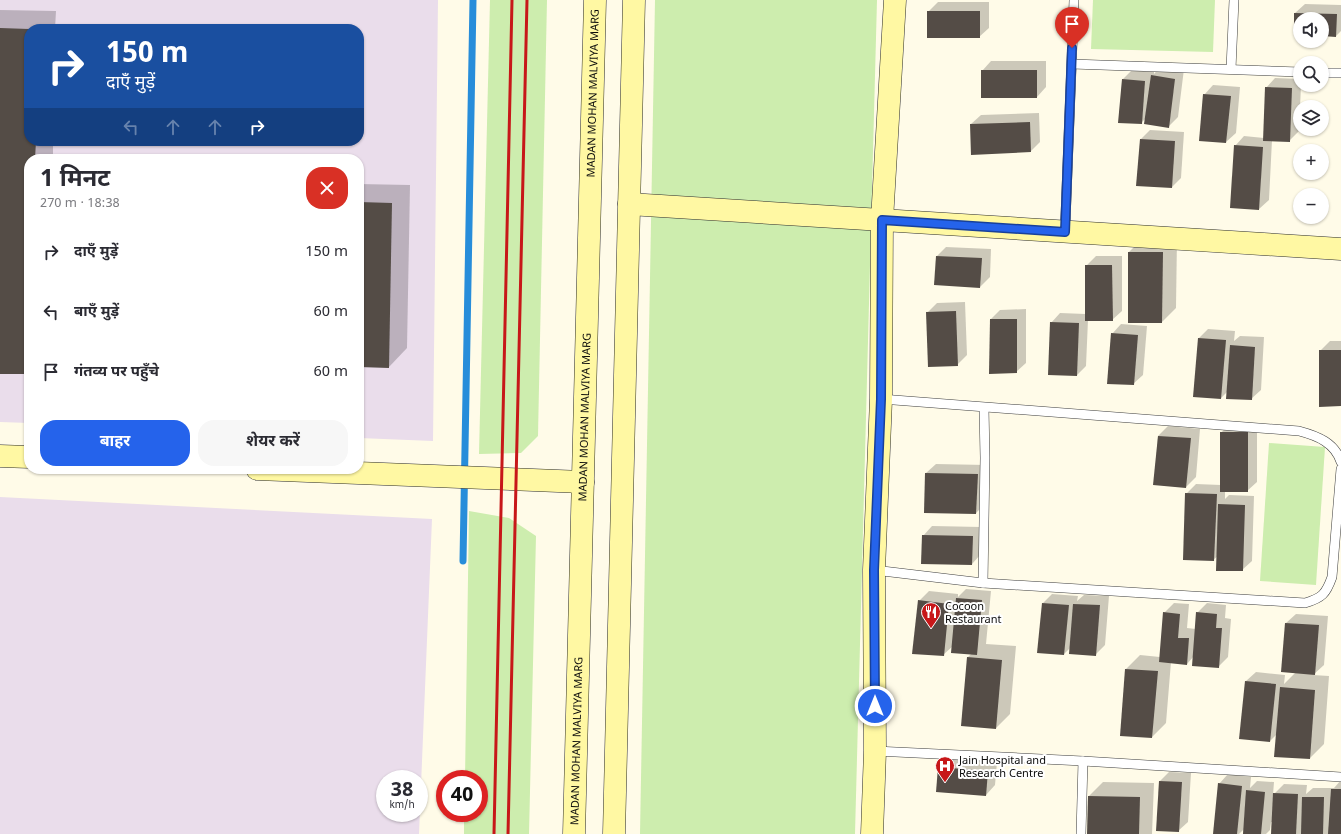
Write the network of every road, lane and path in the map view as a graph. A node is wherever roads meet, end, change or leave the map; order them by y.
1 (596, 0) edge
2 (634, 0) edge
3 (895, 0) edge
4 (1074, 0) edge
5 (1234, 0) edge
6 (1072, 64) junction
7 (1230, 69) junction
8 (1293, 72) edge
9 (1329, 73) edge
10 (1341, 74) edge
11 (629, 204) junction
12 (882, 220) junction
13 (1065, 232) junction
14 (1341, 249) edge
15 (881, 399) junction
16 (984, 408) junction
17 (0, 456) edge
18 (24, 457) edge
19 (1341, 462) edge
20 (1341, 469) edge
21 (364, 474) edge
22 (583, 482) junction
23 (874, 570) junction
24 (984, 583) junction
25 (875, 751) junction
26 (1084, 761) junction
27 (1341, 777) edge
28 (574, 834) edge
29 (614, 834) edge
30 (872, 834) edge
31 (1081, 834) edge

1 - 22 street, MADAN MOHAN MALVIYA MARG
2 - 11 street
3 - 12 street
4 - 6 lane
5 - 7 lane
6 - 7 lane
6 - 13 lane
7 - 8 lane
9 - 10 lane
11 - 12 street
11 - 29 street
12 - 13 street
12 - 15 street
13 - 14 street
15 - 16 lane
15 - 23 street
16 - 19 lane
16 - 24 lane
17 - 18 street
20 - 24 lane
21 - 22 street
22 - 28 street, MADAN MOHAN MALVIYA MARG
23 - 24 lane
23 - 25 street
25 - 26 lane
25 - 30 street
26 - 27 lane
26 - 31 lane

